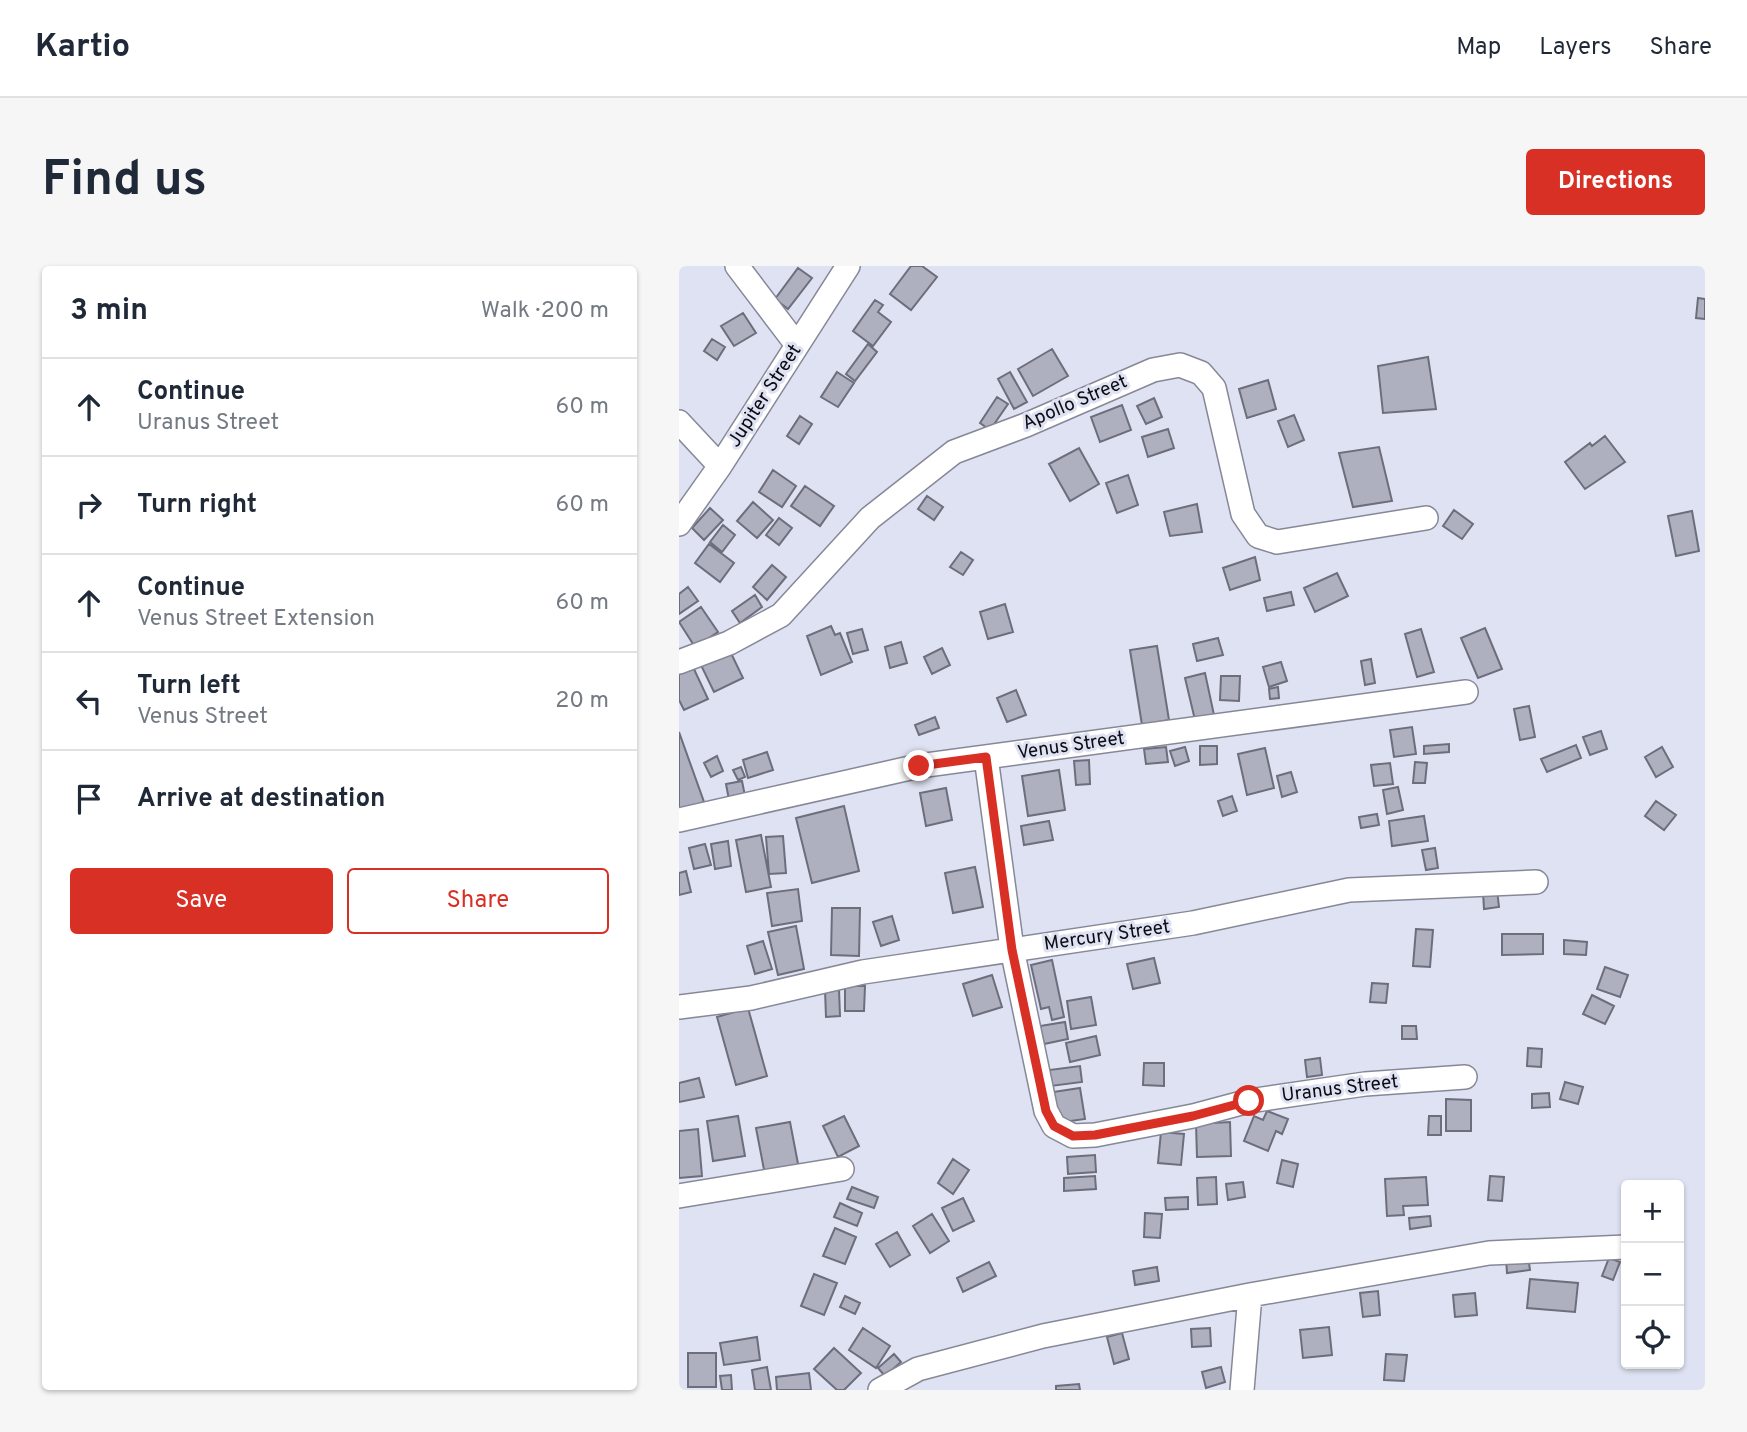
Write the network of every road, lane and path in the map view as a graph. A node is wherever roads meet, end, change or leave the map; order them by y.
1 (737, 266) edge
2 (848, 266) edge
3 (797, 345) junction
4 (679, 422) edge
5 (720, 466) junction
6 (1426, 517) dead end
7 (679, 524) edge
8 (679, 662) edge
9 (1466, 692) dead end
10 (986, 757) junction
11 (679, 820) edge
12 (1536, 882) dead end
13 (1012, 950) junction
14 (679, 1007) edge
15 (1465, 1077) dead end
16 (842, 1169) dead end
17 (679, 1196) edge
18 (1621, 1247) edge
19 (1250, 1295) junction
20 (880, 1390) edge
21 (1243, 1390) edge

1 - 3 street
2 - 3 street, Jupiter Street
3 - 5 street, Jupiter Street
4 - 5 street
5 - 7 street, Jupiter Street
6 - 8 street, Apollo Street
9 - 10 street, Venus Street
10 - 11 street, Venus Street
10 - 13 street
12 - 13 street, Mercury Street
13 - 14 street, Mercury Street
13 - 15 street, Uranus Street
16 - 17 street
18 - 19 street
19 - 20 street
19 - 21 street

